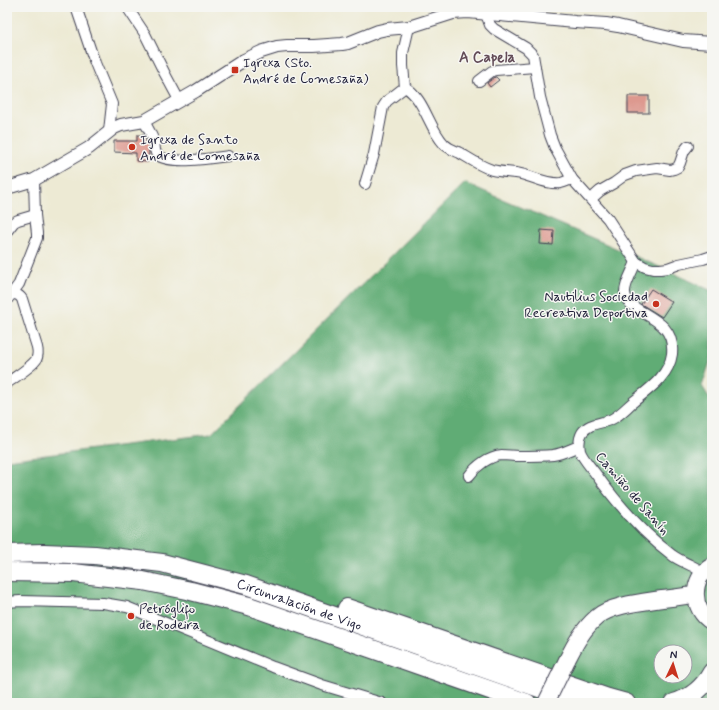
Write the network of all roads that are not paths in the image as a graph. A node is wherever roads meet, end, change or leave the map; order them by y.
1 (76, 7) edge
2 (127, 7) edge
3 (472, 10) edge
4 (486, 14) junction
5 (408, 26) junction
6 (712, 43) edge
7 (535, 67) junction
8 (479, 81) dead end
9 (405, 87) junction
10 (179, 100) junction
11 (144, 121) junction
12 (109, 131) junction
13 (688, 146) dead end
14 (228, 156) dead end
15 (572, 179) junction
16 (34, 180) junction
17 (365, 184) dead end
18 (7, 188) edge
19 (591, 199) junction
20 (35, 215) junction
21 (7, 231) edge
22 (712, 256) edge
23 (636, 262) junction
24 (8, 296) edge
25 (7, 383) edge
26 (579, 446) junction
27 (468, 476) dead end
28 (7, 554) edge
29 (162, 563) junction
30 (708, 569) edge
31 (7, 572) edge
32 (695, 595) junction
33 (7, 602) edge
34 (712, 622) edge
35 (712, 672) edge
36 (448, 676) junction
37 (382, 703) edge
38 (502, 703) edge
39 (527, 703) edge
40 (546, 703) edge
41 (582, 703) edge
42 (626, 703) edge
43 (674, 703) edge

1 - 12 street
2 - 10 street
3 - 4 street
3 - 5 street
4 - 6 street
4 - 7 street
5 - 9 street
5 - 10 street
7 - 8 street
7 - 15 street
9 - 15 street
9 - 17 street
10 - 11 street
11 - 12 street
11 - 14 street
12 - 16 street
13 - 19 street
15 - 19 street
16 - 18 street
16 - 20 street
19 - 23 street
20 - 21 street
20 - 24 street
22 - 23 street
23 - 26 street, Camiño de Sanín
24 - 25 street
26 - 27 street
26 - 30 street, Camiño de Sanín
28 - 29 highway, Circunvalación de Vigo
29 - 41 highway, Circunvalación de Vigo
29 - 42 highway
30 - 32 main road
31 - 36 highway, Circunvalación de Vigo
32 - 34 main road
32 - 40 main road, bridge
33 - 37 street
35 - 43 highway
36 - 38 highway
36 - 39 highway, Circunvalación de Vigo

